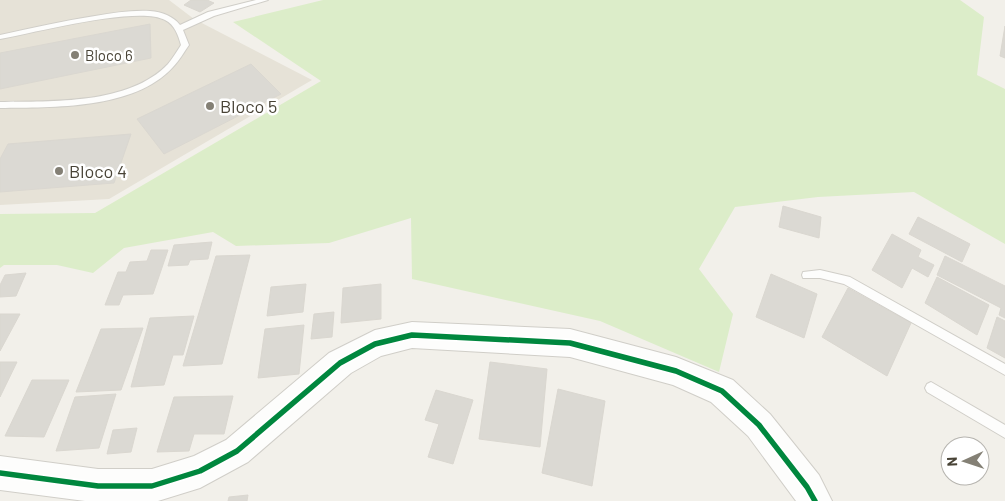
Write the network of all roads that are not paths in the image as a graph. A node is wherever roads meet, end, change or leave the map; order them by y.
1 (264, 0) edge
2 (181, 28) junction
3 (0, 37) edge
4 (0, 105) edge
5 (807, 274) dead end
6 (1005, 370) edge
7 (931, 388) dead end
8 (1005, 432) edge
9 (0, 473) edge
10 (814, 501) edge

1 - 2 lane
2 - 3 lane
2 - 4 lane
5 - 6 lane
7 - 8 lane
9 - 10 street

